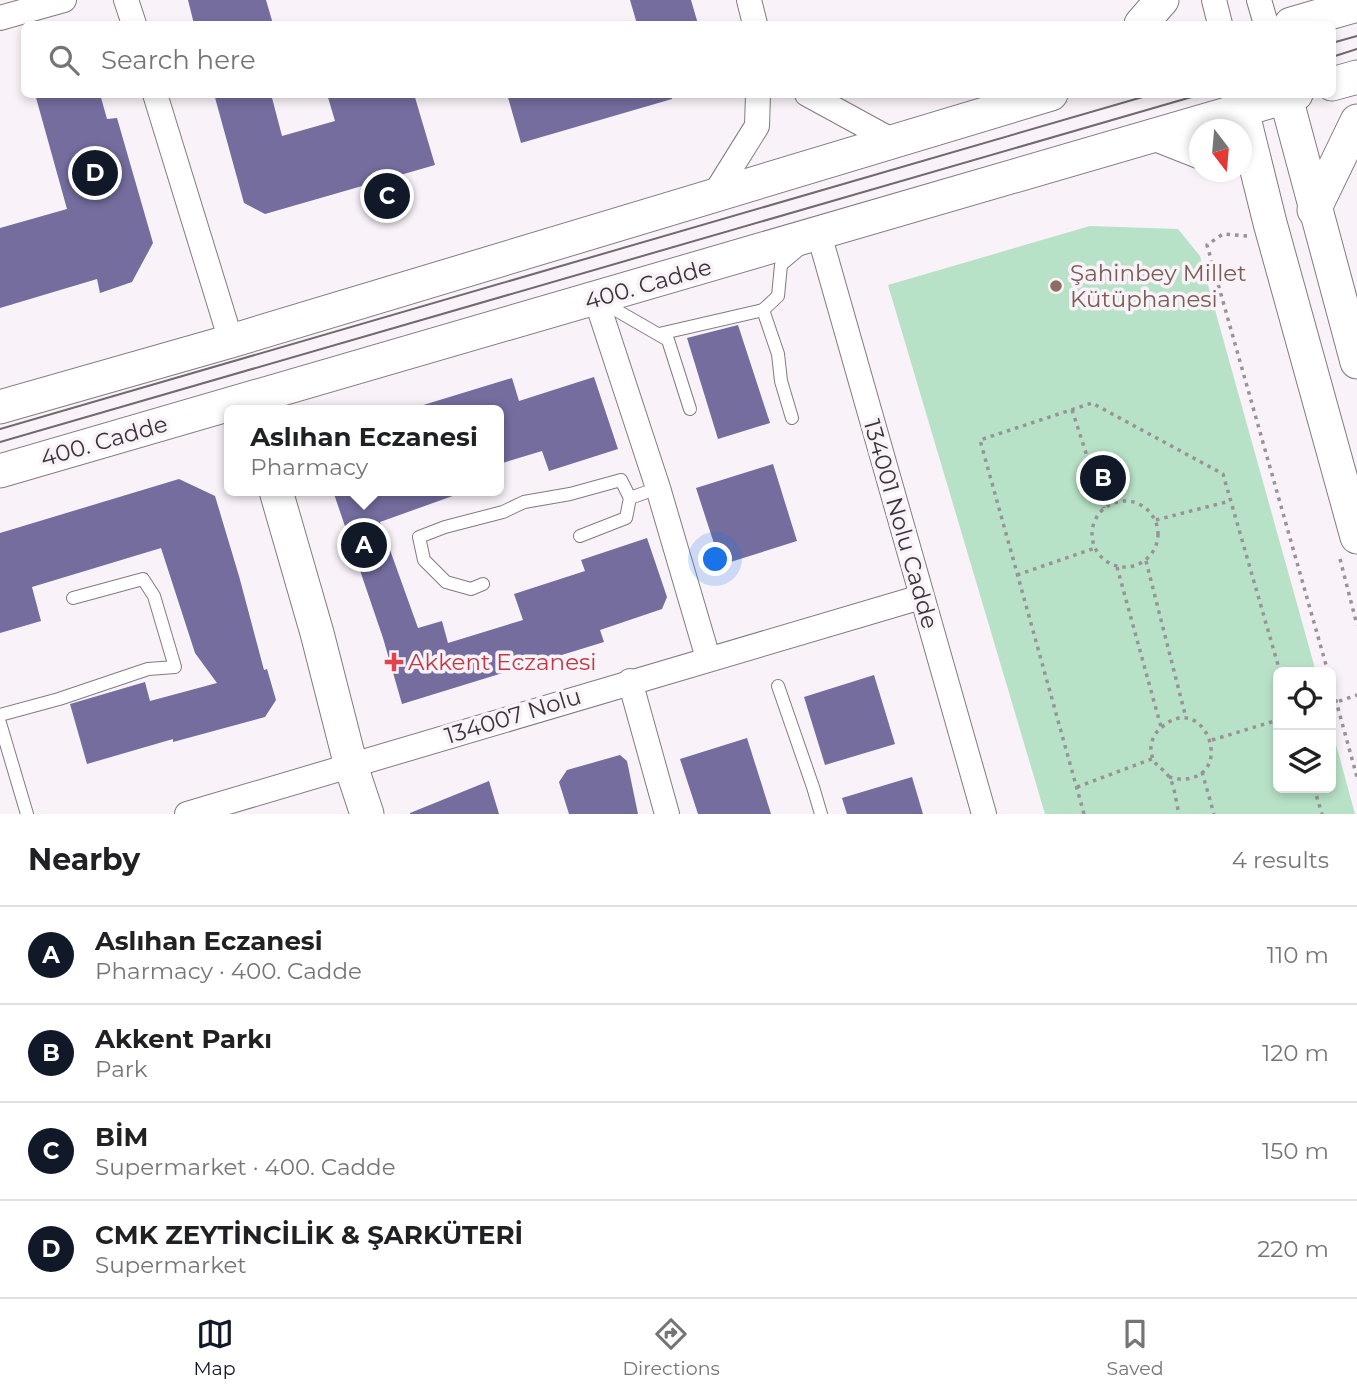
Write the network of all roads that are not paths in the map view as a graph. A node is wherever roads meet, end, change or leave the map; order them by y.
1 (64, 0) edge
2 (126, 0) edge
3 (749, 0) edge
4 (1162, 0) edge
5 (1214, 0) edge
6 (1259, 0) edge
7 (1357, 5) edge
8 (0, 19) edge
9 (133, 21) edge
10 (754, 21) edge
11 (1144, 21) edge
12 (1219, 21) edge
13 (1265, 21) edge
14 (1301, 21) edge
15 (1357, 76) edge
16 (1336, 83) edge
17 (156, 98) edge
18 (758, 98) edge
19 (814, 98) edge
20 (1038, 98) edge
21 (1268, 98) edge
22 (1290, 98) edge
23 (1240, 102) edge
24 (1357, 121) edge
25 (1157, 135) junction
26 (893, 141) junction
27 (1189, 148) edge
28 (1243, 182) edge
29 (714, 195) junction
30 (1314, 210) junction
31 (1262, 230) junction
32 (819, 234) junction
33 (596, 299) junction
34 (763, 310) junction
35 (659, 334) junction
36 (231, 341) junction
37 (1357, 362) edge
38 (251, 405) edge
39 (0, 407) edge
40 (690, 409) dead end
41 (224, 412) edge
42 (792, 418) dead end
43 (0, 471) edge
44 (658, 488) junction
45 (277, 496) edge
46 (630, 498) junction
47 (580, 536) dead end
48 (1357, 537) edge
49 (483, 584) dead end
50 (921, 597) junction
51 (74, 598) dead end
52 (708, 658) junction
53 (630, 681) junction
54 (778, 686) dead end
55 (0, 715) edge
56 (0, 723) edge
57 (351, 766) junction
58 (27, 814) edge
59 (187, 814) edge
60 (367, 814) edge
61 (667, 814) edge
62 (821, 814) edge
63 (984, 814) edge

1 - 8 street
2 - 9 street
3 - 10 street
4 - 11 main road
5 - 12 street
6 - 13 street
7 - 14 main road
15 - 16 main road
17 - 36 street
18 - 29 street
19 - 26 street
20 - 26 main road
21 - 23 main road, 400. Cadde
22 - 30 main road
23 - 25 main road, 400. Cadde
23 - 31 main road
24 - 30 main road
25 - 27 main road
25 - 32 main road, 400. Cadde
26 - 29 main road
28 - 31 main road
29 - 36 main road
30 - 37 main road
31 - 48 main road
32 - 33 main road, 400. Cadde
32 - 34 lane
32 - 50 street, 134001 Nolu Cadde
33 - 35 lane
33 - 38 main road, 400. Cadde
33 - 44 street
34 - 35 lane
34 - 42 lane
35 - 40 lane
36 - 39 main road
41 - 43 main road, 400. Cadde
44 - 46 lane
44 - 52 street
45 - 57 main road
46 - 47 lane
46 - 49 lane
50 - 52 street, 134007 Nolu
50 - 63 street, 134001 Nolu Cadde
51 - 55 lane
52 - 53 street, 134007 Nolu
53 - 57 street, 134007 Nolu
53 - 61 street
54 - 62 lane
56 - 58 lane
57 - 59 street, 134007 Nolu
57 - 60 main road

